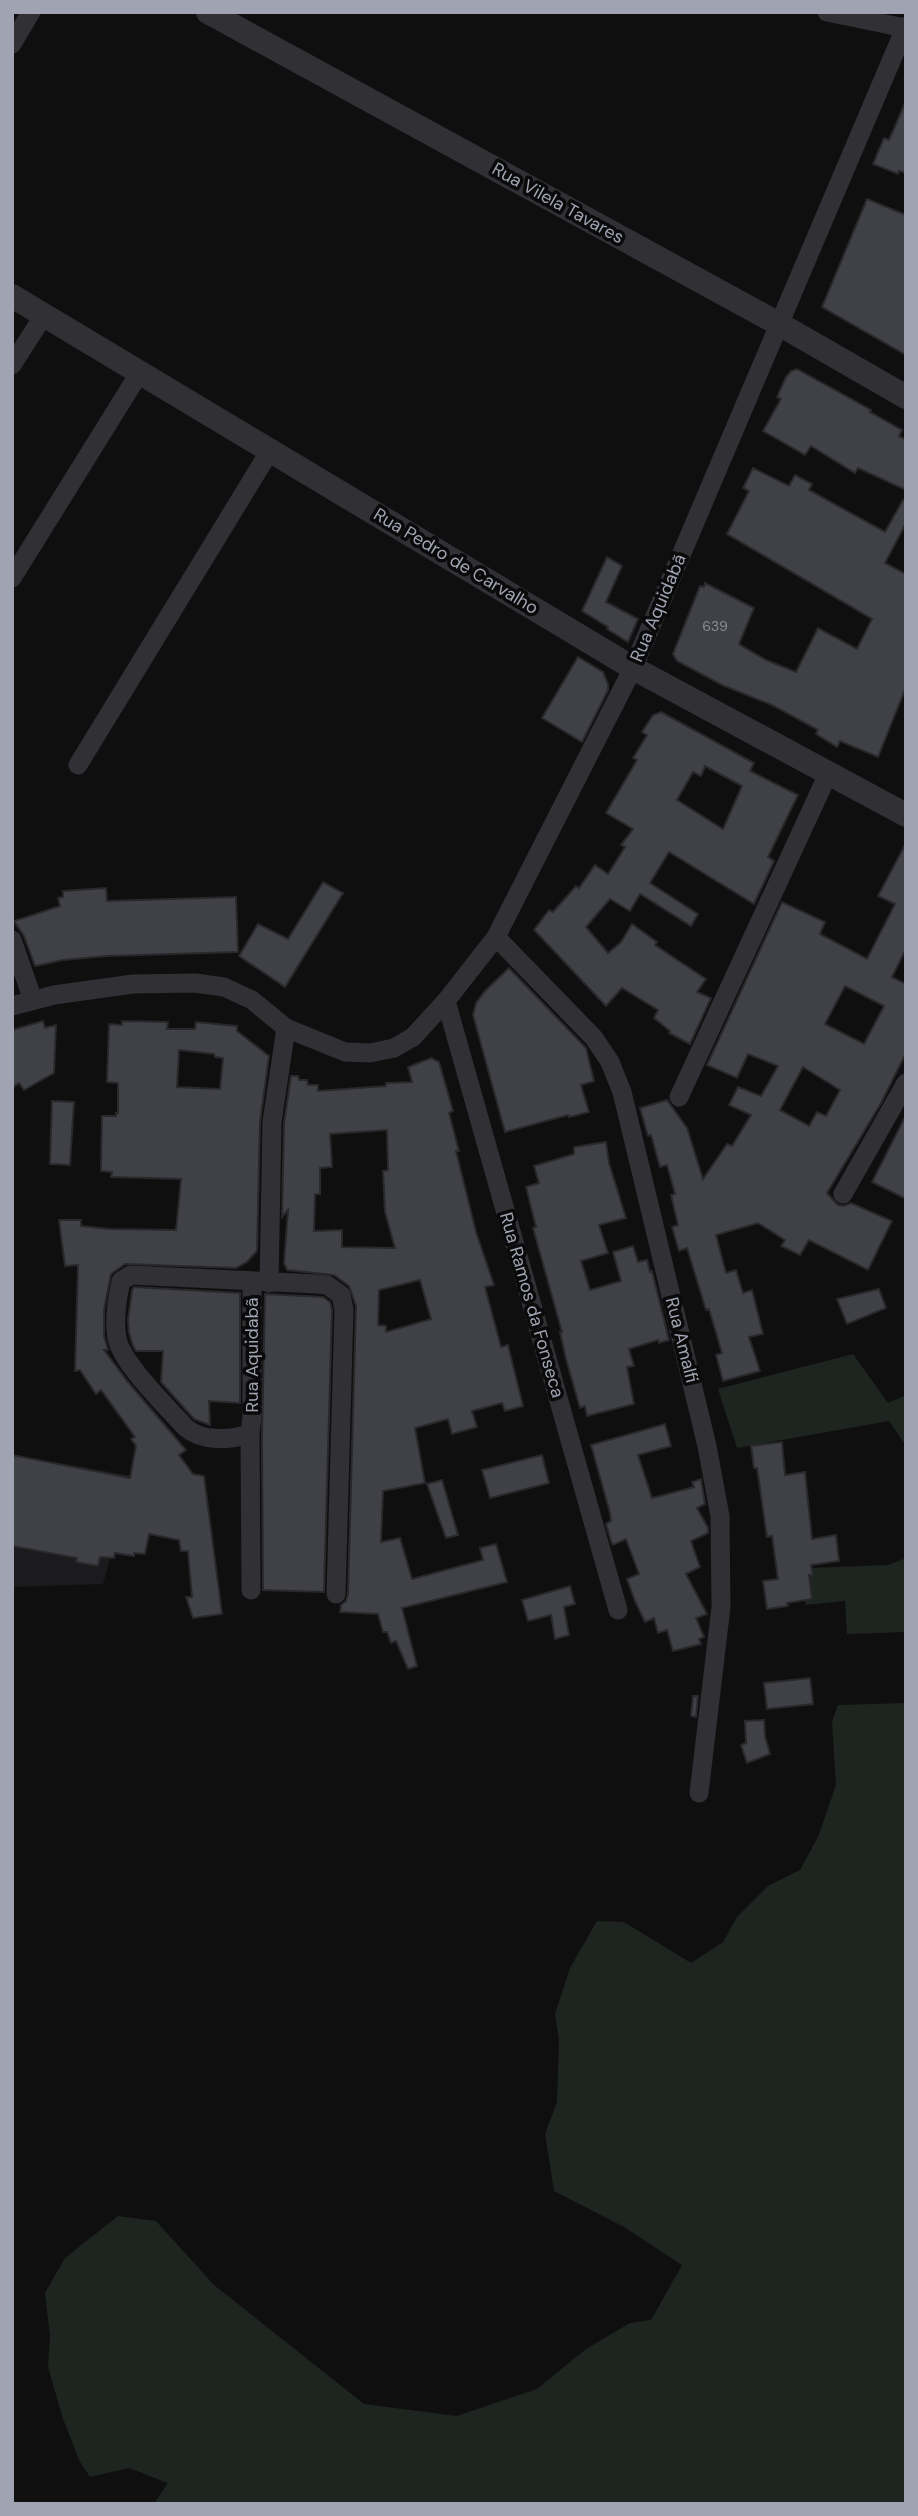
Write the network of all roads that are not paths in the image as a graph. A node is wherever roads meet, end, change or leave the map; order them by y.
1 (31, 12) edge
2 (208, 12) edge
3 (827, 12) edge
4 (905, 27) edge
5 (12, 44) edge
6 (12, 296) edge
7 (44, 315) junction
8 (779, 324) junction
9 (12, 365) edge
10 (140, 372) junction
11 (906, 397) edge
12 (271, 449) junction
13 (12, 578) edge
14 (633, 668) junction
15 (78, 765) dead end
16 (828, 774) junction
17 (904, 810) edge
18 (496, 937) junction
19 (12, 940) edge
20 (33, 1000) junction
21 (446, 1001) junction
22 (12, 1006) edge
23 (286, 1028) junction
24 (906, 1083) edge
25 (679, 1097) dead end
26 (843, 1194) dead end
27 (260, 1282) junction
28 (250, 1434) junction
29 (251, 1590) dead end
30 (336, 1594) dead end
31 (618, 1610) dead end
32 (699, 1793) dead end

1 - 5 street
2 - 8 street, Rua Vilela Tavares
3 - 4 street
4 - 8 street, Rua Aquidabã
6 - 7 street, Rua Pedro de Carvalho
7 - 9 street
7 - 10 street, Rua Pedro de Carvalho
8 - 11 street, Rua Vilela Tavares
8 - 14 street, Rua Aquidabã
10 - 12 street, Rua Pedro de Carvalho
10 - 13 street
12 - 14 street, Rua Pedro de Carvalho
12 - 15 street
14 - 16 street, Rua Pedro de Carvalho
14 - 18 street, Rua Aquidabã
16 - 17 street, Rua Pedro de Carvalho
16 - 25 street
18 - 21 street, Rua Aquidabã
18 - 32 street, Rua Amalfi
19 - 20 street
20 - 22 street, Rua Aquidabã
20 - 23 street, Rua Aquidabã
21 - 23 street, Rua Aquidabã
21 - 31 street, Rua Ramos da Fonseca
23 - 27 street, Rua Aquidabã
24 - 26 street
27 - 28 street, Rua Aquidabã
27 - 28 street, Rua Aquidabã
27 - 30 street, Rua Aquidabã
28 - 29 street

